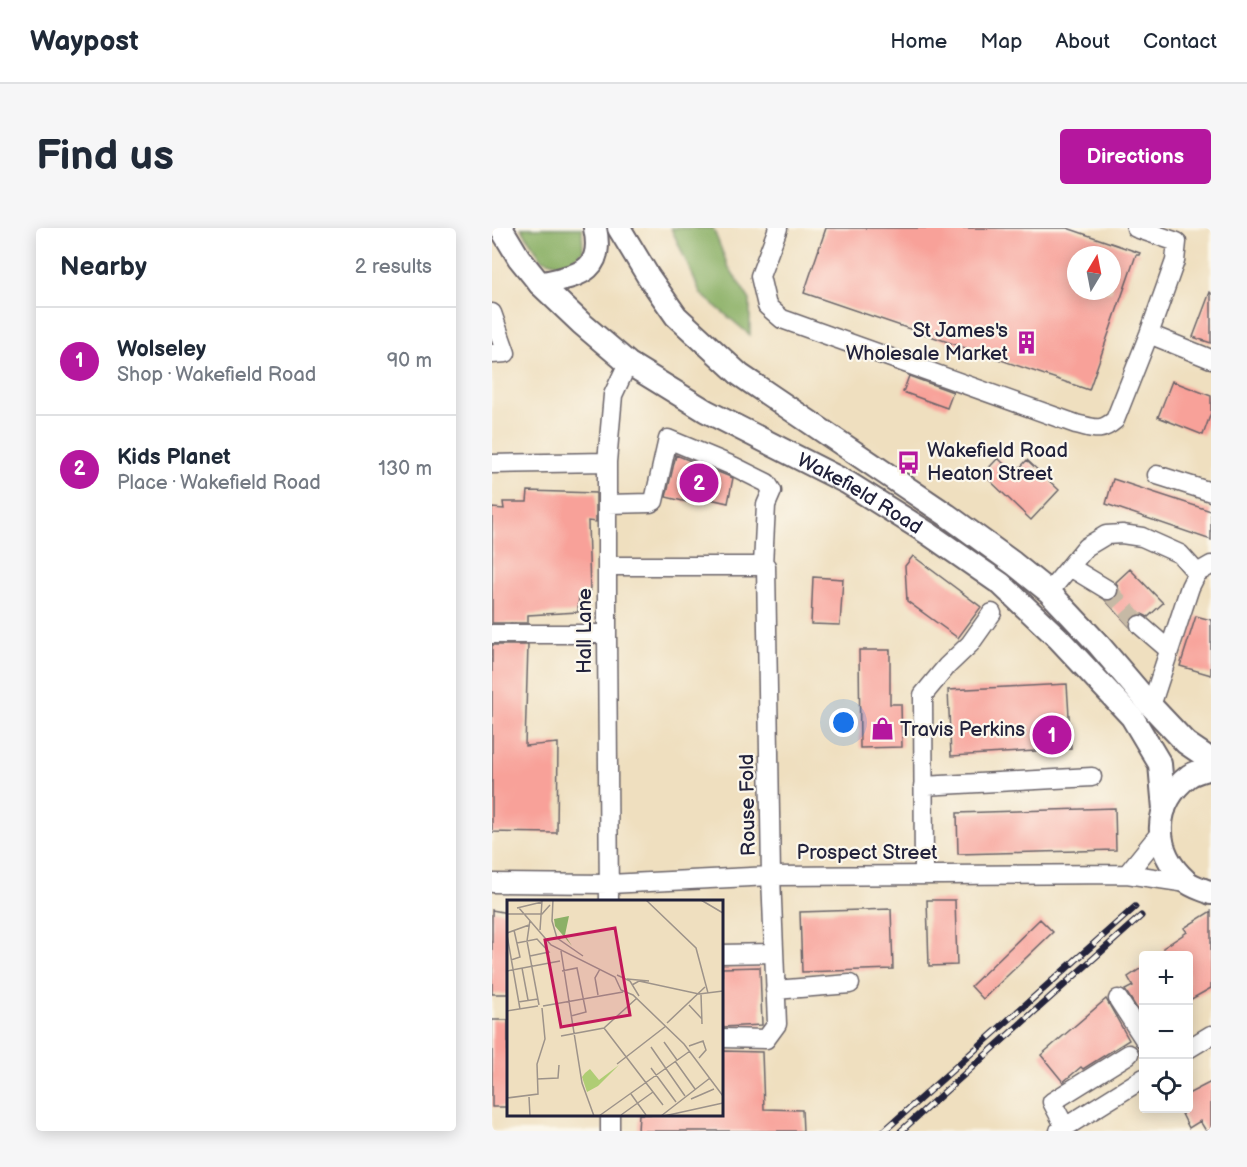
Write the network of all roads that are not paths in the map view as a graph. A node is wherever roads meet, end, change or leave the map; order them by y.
1 (501, 228) edge
2 (595, 228) edge
3 (619, 228) edge
4 (778, 228) edge
5 (1136, 228) edge
6 (540, 284) junction
7 (492, 313) edge
8 (1149, 334) junction
9 (499, 353) edge
10 (1211, 359) edge
11 (628, 363) junction
12 (607, 462) junction
13 (492, 464) edge
14 (1157, 475) dead end
15 (1211, 492) edge
16 (607, 504) junction
17 (765, 565) junction
18 (607, 566) junction
19 (1070, 567) junction
20 (1204, 569) edge
21 (1108, 590) tunnel mouth
22 (1050, 592) junction
23 (992, 612) dead end
24 (1140, 625) tunnel mouth
25 (492, 634) edge
26 (607, 634) junction
27 (1169, 650) junction
28 (1151, 706) junction
29 (1211, 760) edge
30 (1211, 768) edge
31 (1092, 777) dead end
32 (923, 786) junction
33 (1164, 808) junction
34 (1160, 833) junction
35 (924, 874) junction
36 (1126, 874) junction
37 (771, 876) junction
38 (492, 883) edge
39 (1187, 883) junction
40 (609, 893) edge
41 (1211, 893) edge
42 (774, 953) junction
43 (723, 954) edge
44 (850, 984) dead end
45 (776, 990) junction
46 (1118, 999) dead end
47 (1139, 1033) edge
48 (1211, 1035) edge
49 (723, 1038) edge
50 (1193, 1046) edge
51 (1129, 1054) dead end
52 (1139, 1081) edge
53 (1062, 1129) edge

1 - 6 main road, Wakefield Road
2 - 6 main road
3 - 22 main road, Wakefield Road
4 - 8 street
5 - 8 street
6 - 11 main road, Wakefield Road
7 - 9 street
8 - 10 street
11 - 12 street, Hall Lane
11 - 33 main road, Wakefield Road
12 - 13 street
12 - 16 street, Hall Lane
14 - 15 street
16 - 17 street, Rouse Fold
16 - 18 street, Hall Lane
17 - 18 street
17 - 37 street, Rouse Fold
18 - 26 street, Hall Lane
19 - 20 street
19 - 21 street
19 - 22 street
20 - 27 street
22 - 28 main road, Wakefield Road
23 - 32 street
24 - 27 street
25 - 26 street
26 - 40 street, Hall Lane
27 - 28 street
28 - 29 main road, Wakefield Road
30 - 33 main road
31 - 32 street
32 - 35 street
33 - 34 main road
34 - 36 street
34 - 39 main road
35 - 36 street, Prospect Street
35 - 37 street, Prospect Street
36 - 39 street, Prospect Street
37 - 40 street, Prospect Street
37 - 42 street, Rouse Fold
38 - 40 street, Prospect Street
39 - 41 main road
42 - 43 street
42 - 45 street, Rouse Fold
44 - 45 street
45 - 49 street, Rouse Fold
46 - 47 street
48 - 50 street
51 - 53 street
52 - 53 street

